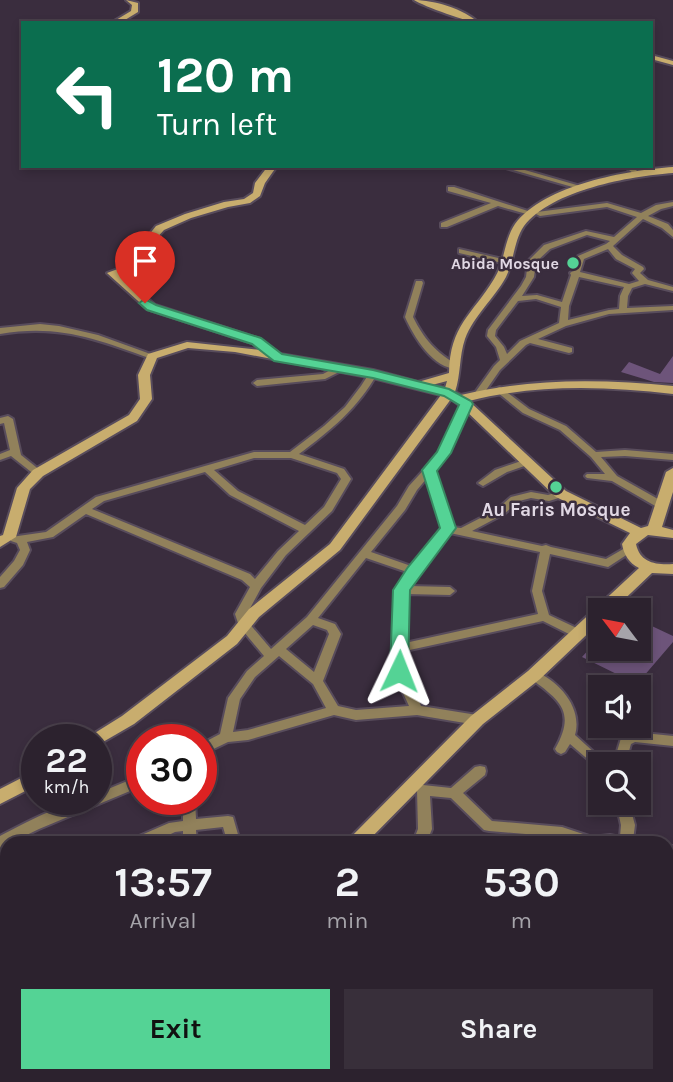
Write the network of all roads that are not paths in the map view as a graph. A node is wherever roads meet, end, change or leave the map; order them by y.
1 (129, 0) edge
2 (417, 0) edge
3 (118, 21) edge
4 (473, 21) edge
5 (653, 58) edge
6 (673, 63) edge
7 (271, 168) edge
8 (509, 168) edge
9 (632, 170) edge
10 (673, 170) edge
11 (583, 188) junction
12 (451, 189) dead end
13 (496, 204) junction
14 (673, 204) edge
15 (535, 213) junction
16 (642, 216) junction
17 (444, 225) dead end
18 (673, 235) edge
19 (617, 240) junction
20 (609, 246) junction
21 (463, 251) dead end
22 (507, 262) junction
23 (574, 273) junction
24 (645, 282) junction
25 (419, 283) dead end
26 (629, 286) junction
27 (673, 289) edge
28 (514, 299) junction
29 (565, 306) junction
30 (673, 308) edge
31 (623, 310) junction
32 (563, 324) junction
33 (0, 331) edge
34 (530, 340) junction
35 (569, 350) dead end
36 (152, 356) junction
37 (278, 358) junction
38 (504, 360) junction
39 (340, 368) junction
40 (455, 371) junction
41 (373, 374) junction
42 (257, 383) dead end
43 (418, 385) junction
44 (500, 390) junction
45 (673, 390) edge
46 (479, 394) junction
47 (459, 398) junction
48 (0, 421) edge
49 (14, 452) junction
50 (292, 455) junction
51 (594, 455) junction
52 (0, 457) edge
53 (673, 457) edge
54 (527, 462) junction
55 (207, 469) junction
56 (429, 470) junction
57 (673, 472) edge
58 (38, 473) junction
59 (590, 476) dead end
60 (614, 478) junction
61 (483, 483) dead end
62 (561, 494) junction
63 (661, 505) junction
64 (85, 510) junction
65 (448, 528) junction
66 (306, 530) junction
67 (464, 531) junction
68 (647, 532) junction
69 (673, 534) edge
70 (10, 540) edge
71 (546, 548) junction
72 (629, 550) junction
73 (365, 554) junction
74 (649, 567) junction
75 (673, 569) edge
76 (413, 570) junction
77 (0, 584) edge
78 (256, 586) junction
79 (401, 590) junction
80 (450, 591) dead end
81 (617, 598) edge
82 (544, 617) junction
83 (311, 620) junction
84 (243, 623) junction
85 (588, 625) edge
86 (579, 634) junction
87 (400, 649) junction
88 (275, 653) junction
89 (534, 675) junction
90 (317, 681) junction
91 (334, 710) junction
92 (417, 710) junction
93 (477, 720) junction
94 (112, 730) edge
95 (226, 737) junction
96 (570, 737) junction
97 (673, 741) edge
98 (217, 742) edge
99 (561, 749) dead end
100 (622, 752) edge
101 (588, 753) edge
102 (480, 771) dead end
103 (21, 786) edge
104 (126, 788) edge
105 (454, 793) junction
106 (0, 797) edge
107 (190, 815) edge
108 (625, 815) edge
109 (191, 826) junction
110 (11, 836) edge
111 (153, 836) edge
112 (190, 836) edge
113 (232, 836) edge
114 (361, 836) edge
115 (422, 836) edge
116 (573, 836) edge
117 (627, 836) edge

1 - 3 street
2 - 4 street
5 - 6 street
7 - 37 street
8 - 11 street
9 - 10 street
9 - 11 street
11 - 15 street
12 - 13 street
13 - 15 street
13 - 17 street
14 - 16 street
15 - 16 street
15 - 22 street
16 - 18 street
16 - 19 street
19 - 20 street
19 - 28 street
20 - 23 street
20 - 24 street
21 - 22 street
22 - 40 street
23 - 26 street
23 - 29 street
24 - 26 street
24 - 27 street
25 - 40 street
26 - 31 street
28 - 29 street
28 - 38 street
29 - 32 street
30 - 31 street
31 - 32 street
32 - 34 street
33 - 36 street
34 - 35 street
34 - 38 street
36 - 37 street
36 - 58 street
37 - 39 street
38 - 46 street
39 - 41 street
39 - 42 street
40 - 43 street
40 - 47 street
41 - 43 street
41 - 50 street
43 - 47 street
44 - 45 street
44 - 46 street
44 - 51 street
46 - 47 street
47 - 54 street
47 - 56 street
47 - 84 street
48 - 49 street
49 - 52 street
49 - 58 street
50 - 55 street
50 - 66 street
51 - 53 street
51 - 60 street
54 - 61 street
54 - 62 street
55 - 64 street
55 - 66 street
56 - 65 street
56 - 73 street
57 - 63 street
58 - 70 street
59 - 60 street
60 - 63 street
62 - 67 street
62 - 68 street
63 - 68 street
64 - 70 street
64 - 78 street
65 - 67 street
65 - 76 street
66 - 78 street
67 - 71 street
68 - 69 street
68 - 72 street
70 - 77 street
71 - 72 street
71 - 82 street
72 - 74 street
73 - 76 street
73 - 83 street
74 - 75 street
74 - 81 street
76 - 79 street
78 - 84 street
79 - 80 street
79 - 87 street
82 - 86 street
82 - 87 street
83 - 88 street
83 - 90 street
84 - 88 street
84 - 94 street
85 - 86 street
86 - 89 street
87 - 92 street
88 - 90 street
88 - 95 street
89 - 93 street
89 - 96 street
90 - 91 street
91 - 92 street
91 - 95 street
92 - 93 street
93 - 114 street
95 - 98 street
96 - 99 street
96 - 101 street
97 - 100 street
102 - 105 street
103 - 106 street
104 - 110 street
105 - 115 street
105 - 116 street
107 - 109 street
108 - 117 street
109 - 111 street
109 - 112 street
109 - 113 street

